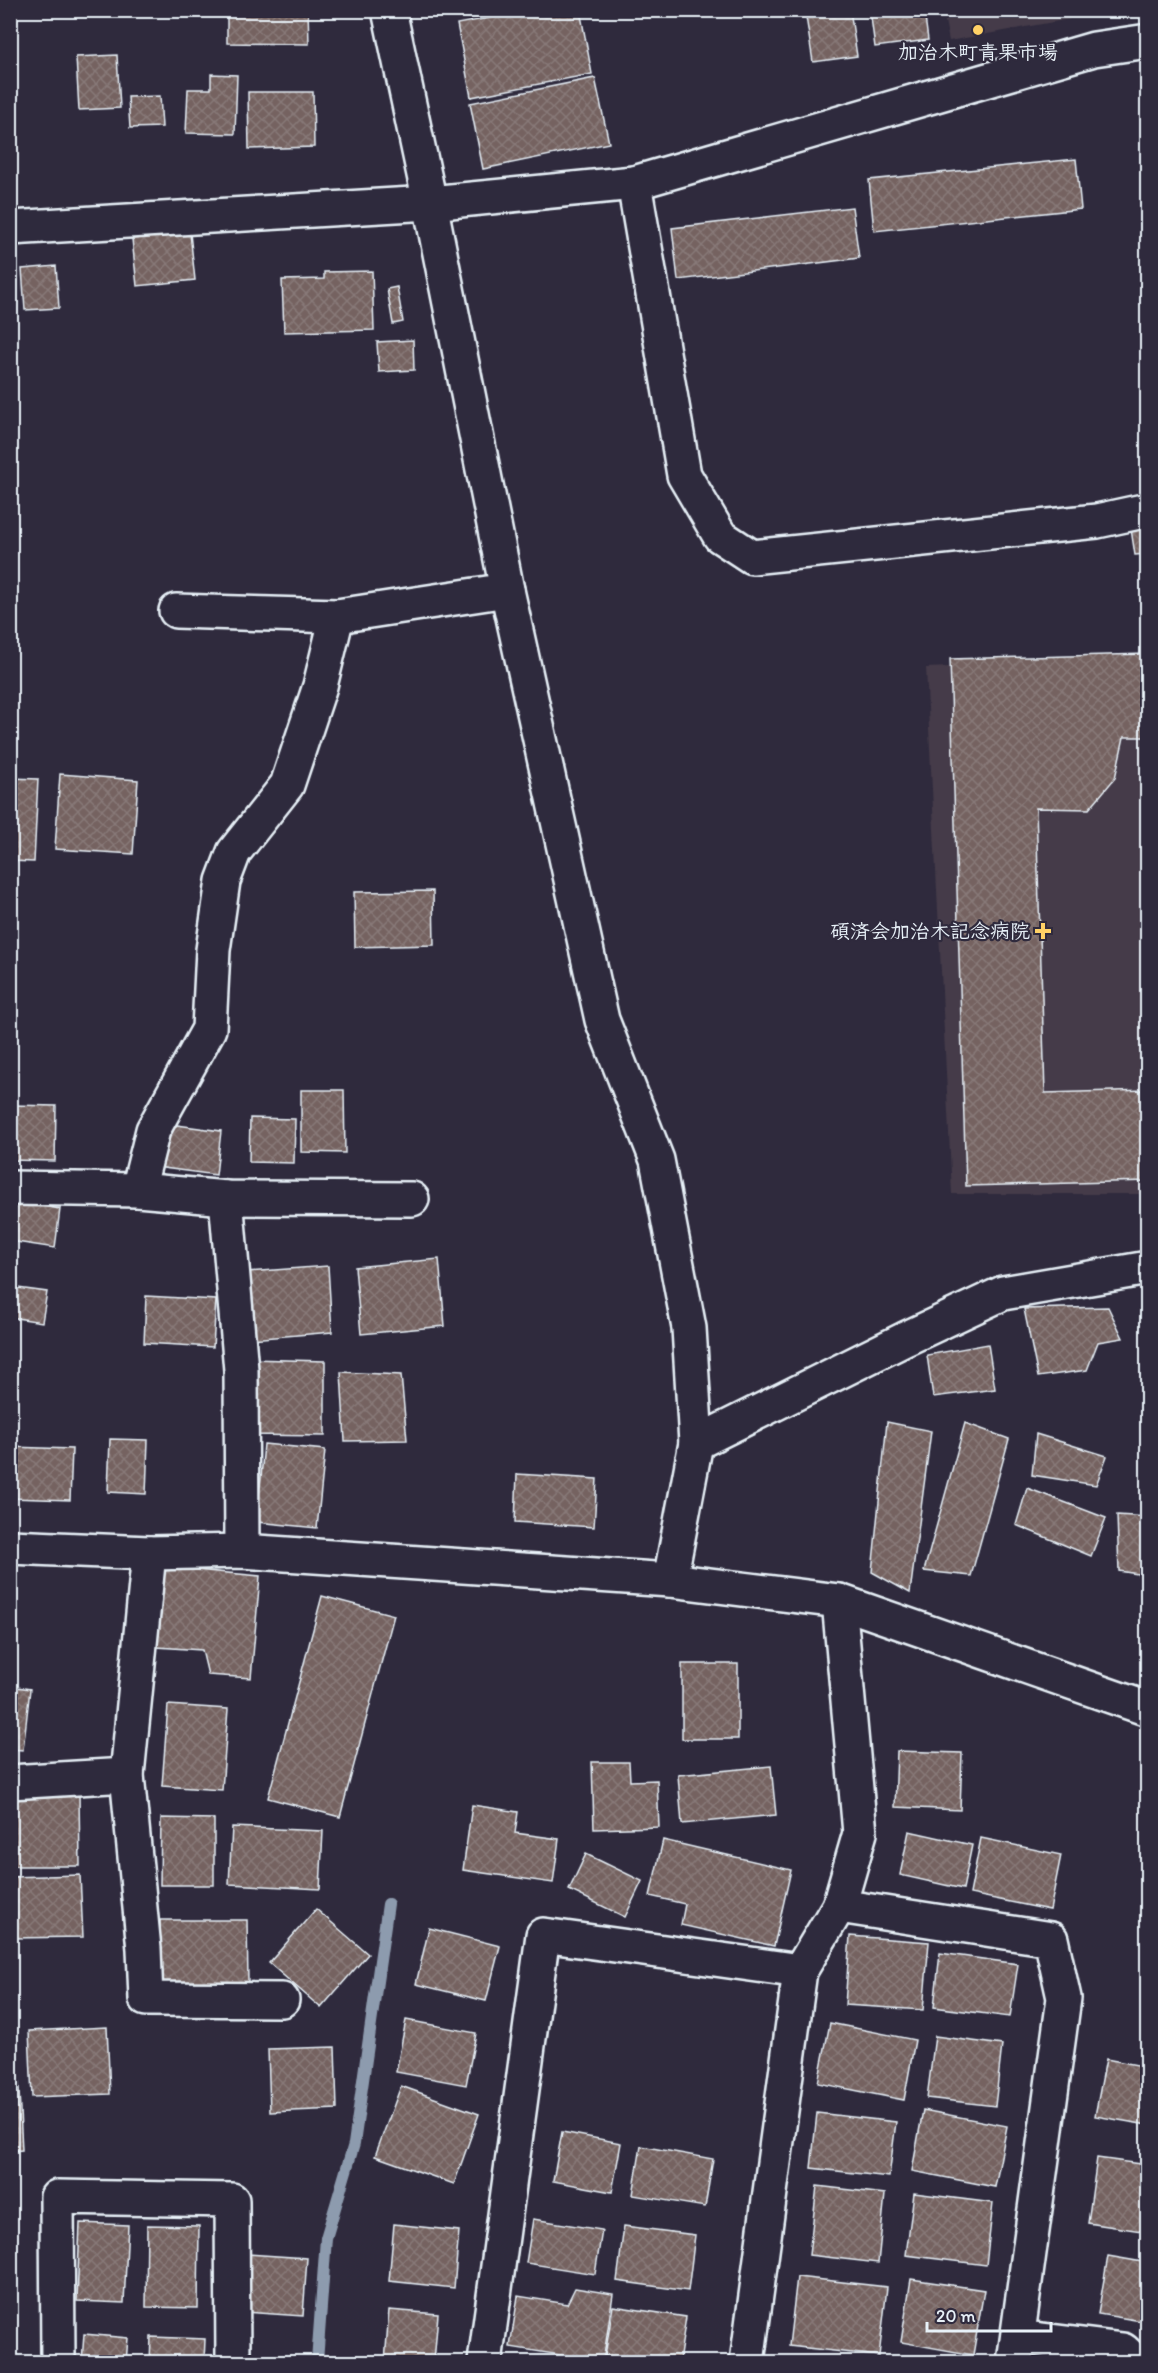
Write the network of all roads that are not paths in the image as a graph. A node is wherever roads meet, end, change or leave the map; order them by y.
1 (389, 10) edge
2 (1148, 41) edge
3 (634, 183) junction
4 (430, 203) junction
5 (10, 228) edge
6 (1148, 510) edge
7 (507, 590) junction
8 (176, 611) dead end
9 (337, 616) junction
10 (10, 1188) edge
11 (138, 1190) junction
12 (226, 1198) junction
13 (412, 1199) dead end
14 (1148, 1268) edge
15 (696, 1443) junction
16 (10, 1547) edge
17 (242, 1551) junction
18 (149, 1553) junction
19 (670, 1580) junction
20 (839, 1601) junction
21 (1148, 1709) edge
22 (127, 1775) junction
23 (10, 1782) edge
24 (839, 1906) junction
25 (800, 1971) junction
26 (282, 2000) dead end
27 (1016, 2350) edge
28 (58, 2362) edge
29 (232, 2362) edge
30 (484, 2362) edge
31 (747, 2362) edge
32 (1136, 2362) edge

1 - 4 street
2 - 3 street
3 - 4 street
3 - 6 street
4 - 5 street
4 - 7 street
7 - 9 street
7 - 15 street
8 - 9 street
9 - 11 street
10 - 11 street
11 - 12 street
12 - 13 street
12 - 17 street
14 - 15 street
15 - 19 street
16 - 18 street
17 - 18 street
17 - 19 street
18 - 22 street
19 - 20 street
20 - 21 street
20 - 24 street
22 - 23 street
22 - 26 street
24 - 25 street
24 - 27 street
25 - 30 street
25 - 31 street
27 - 32 street
28 - 29 street

